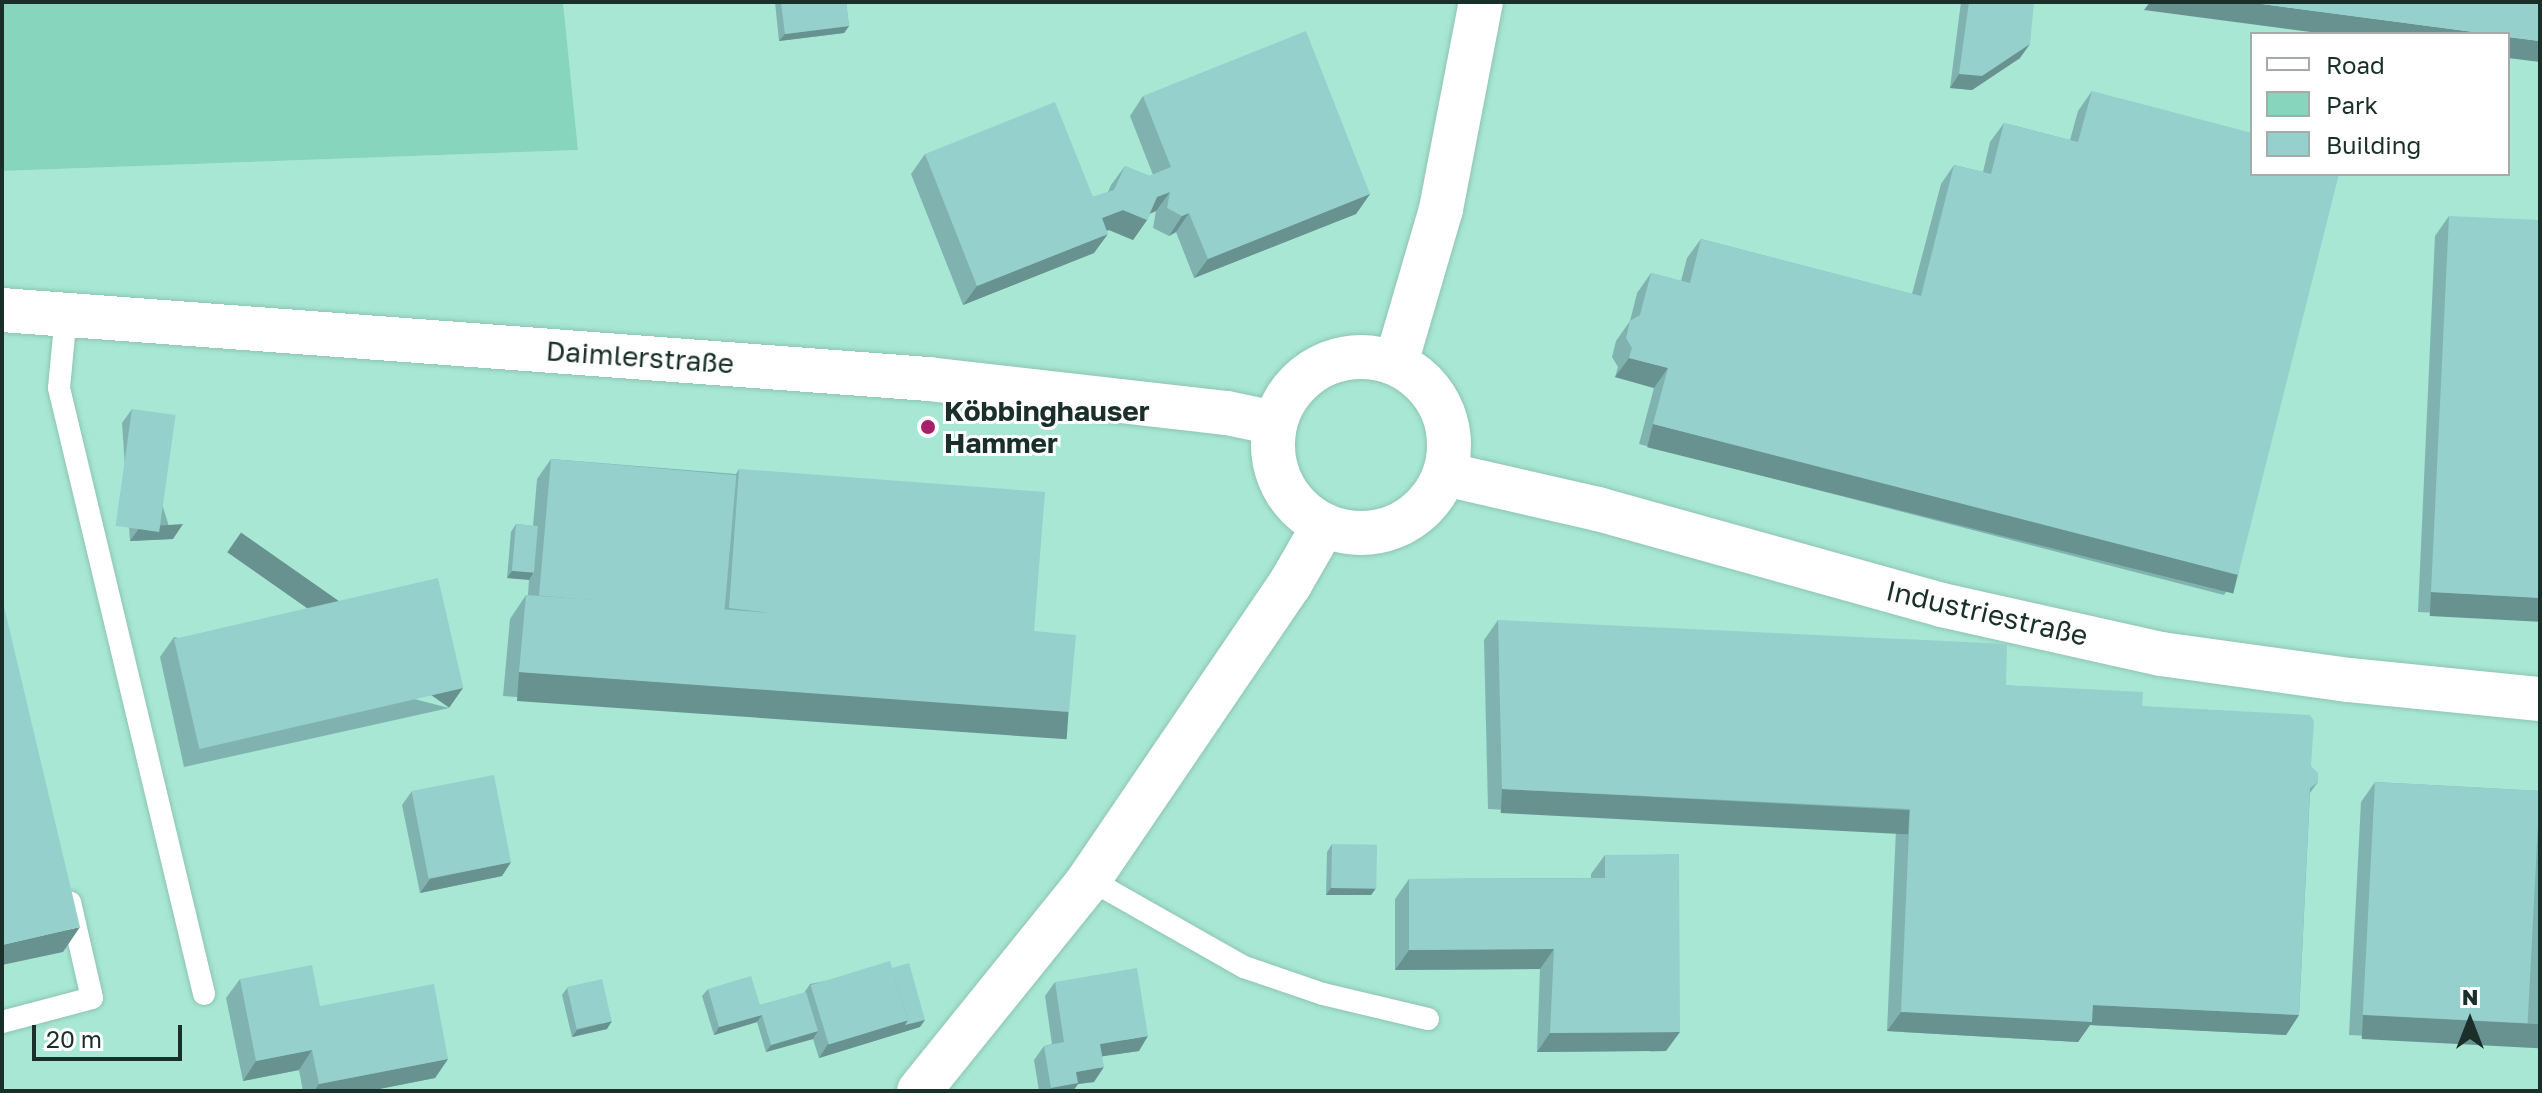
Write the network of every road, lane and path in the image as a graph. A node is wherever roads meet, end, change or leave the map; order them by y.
1 (1481, 2) edge
2 (2, 310) edge
3 (66, 315) junction
4 (1396, 363) junction
5 (1275, 423) junction
6 (1445, 474) junction
7 (1324, 525) junction
8 (2540, 699) edge
9 (63, 875) edge
10 (1089, 879) junction
11 (204, 994) dead end
12 (1428, 1019) dead end
13 (2, 1022) edge
14 (919, 1091) edge

1 - 4 street
2 - 3 street, Daimlerstraße
3 - 5 street, Daimlerstraße
3 - 11 lane
4 - 5 street
4 - 6 street
5 - 7 street
6 - 7 street
6 - 8 street, Industriestraße
7 - 10 street
9 - 13 lane
10 - 12 lane
10 - 14 street

